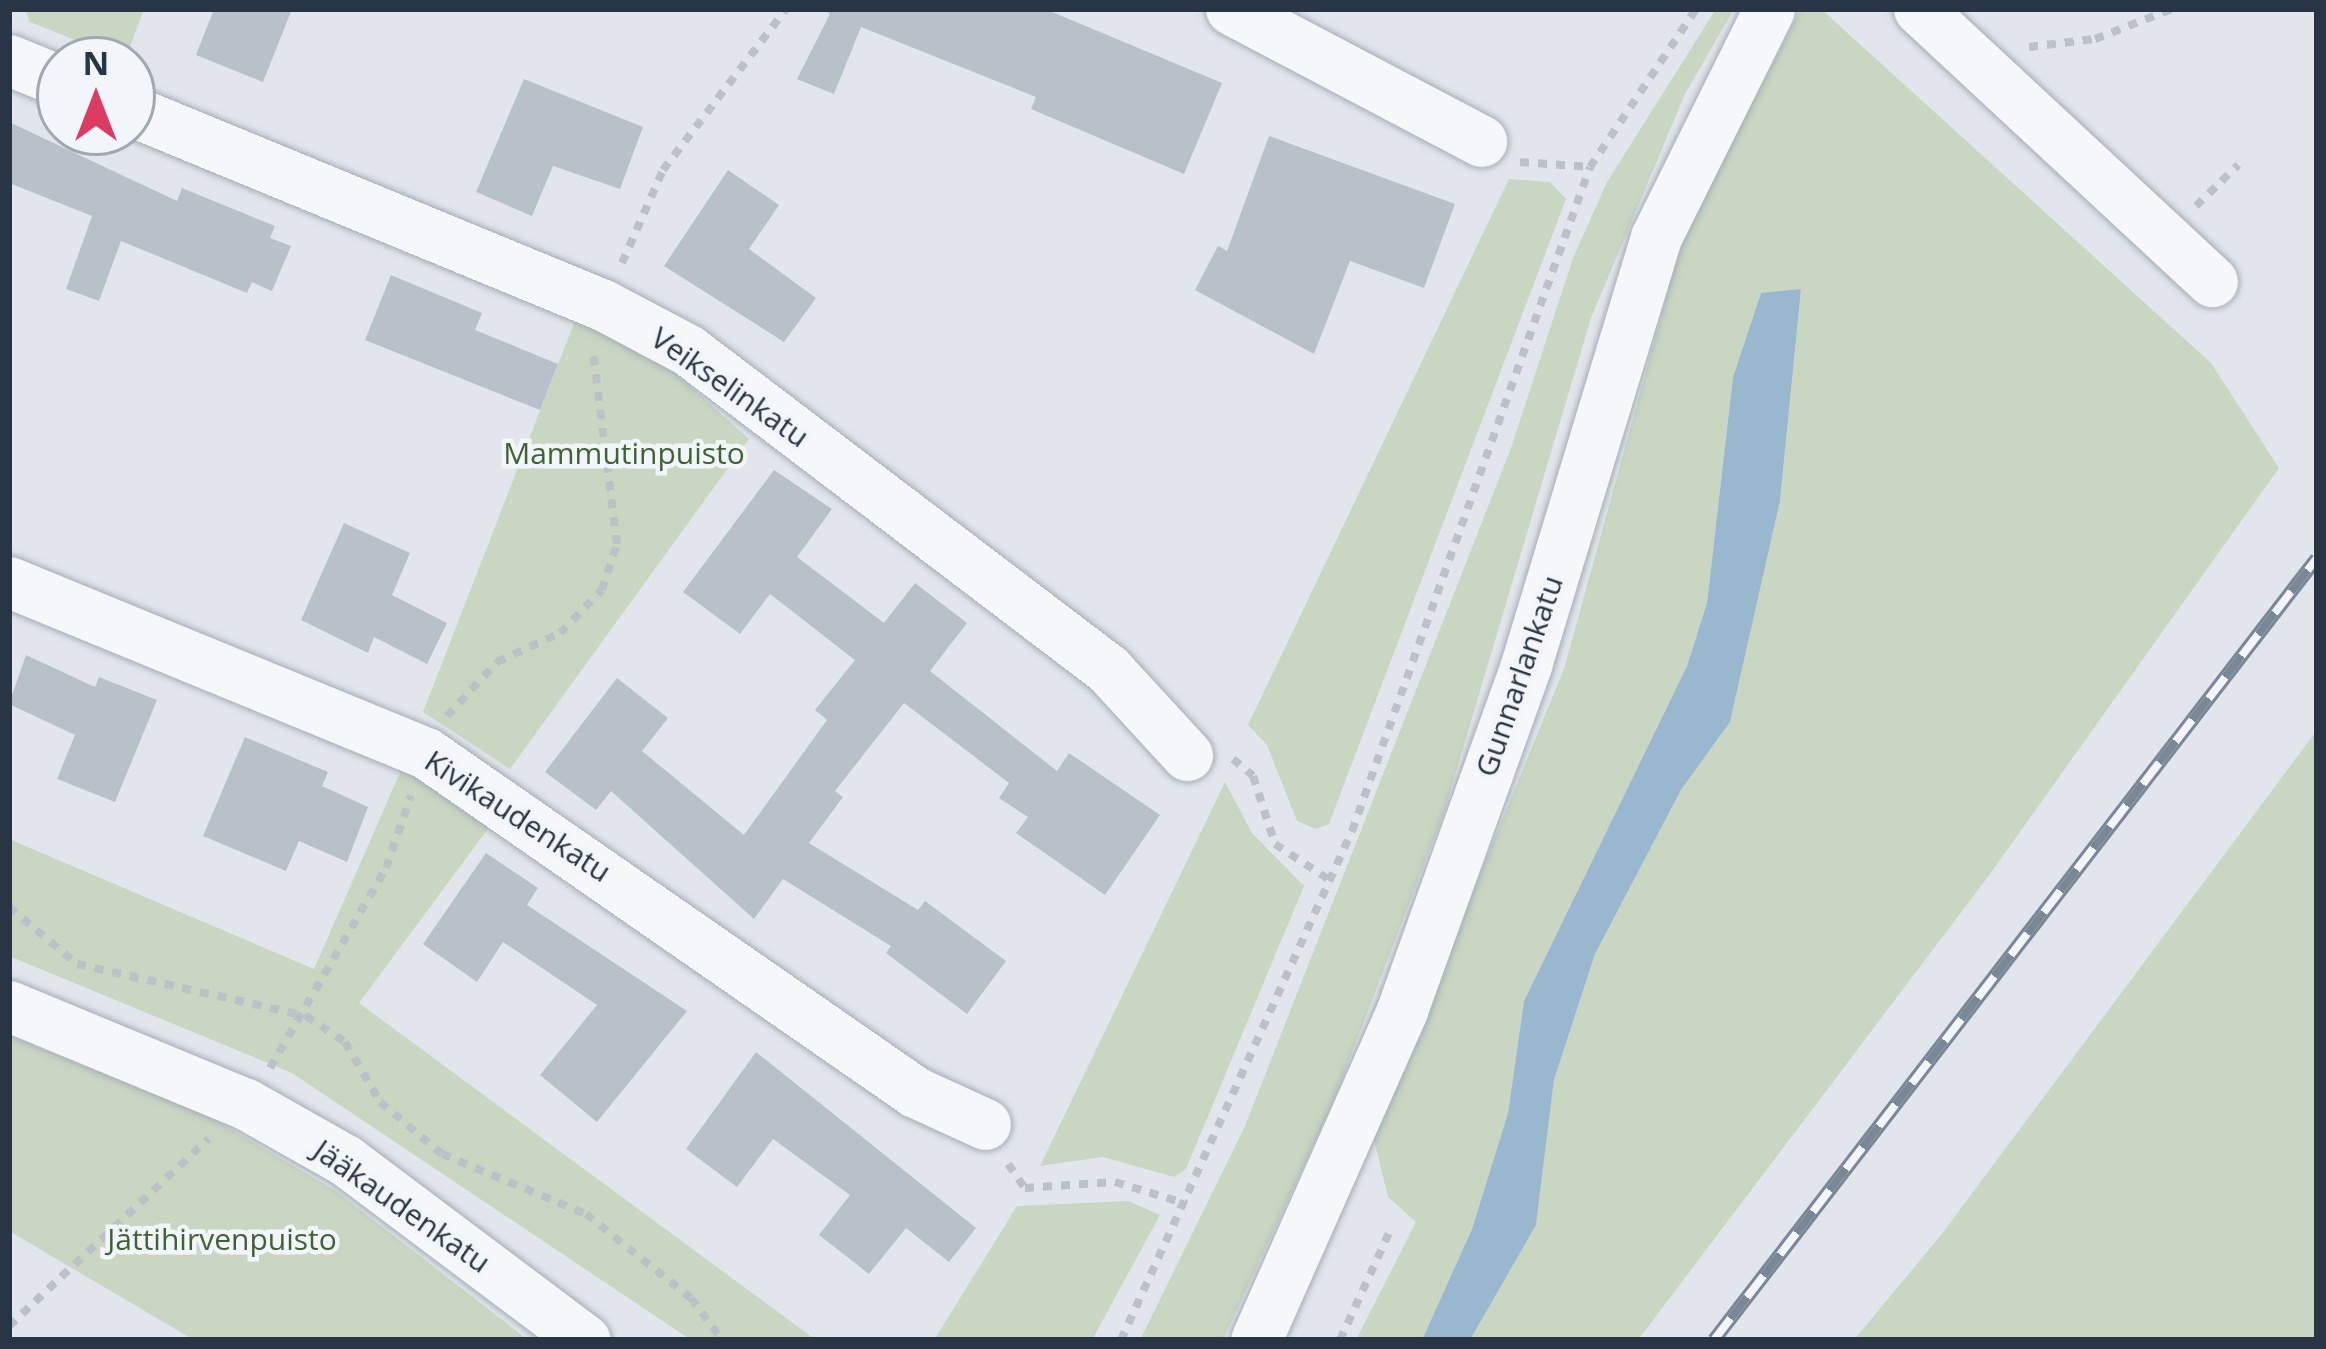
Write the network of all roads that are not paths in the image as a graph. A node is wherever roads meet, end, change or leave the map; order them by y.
1 (1231, 9) edge
2 (1769, 9) edge
3 (1919, 9) edge
4 (156, 121) edge
5 (1481, 141) road end
6 (2212, 281) dead end
7 (9, 582) edge
8 (1187, 755) road end
9 (9, 1006) edge
10 (985, 1124) road end
11 (585, 1340) edge
12 (1256, 1340) edge

1 - 5 street
2 - 12 street, Gunnarlankatu
3 - 6 street
4 - 8 street, Veikselinkatu
7 - 10 street, Kivikaudenkatu
9 - 11 street, Jääkaudenkatu

